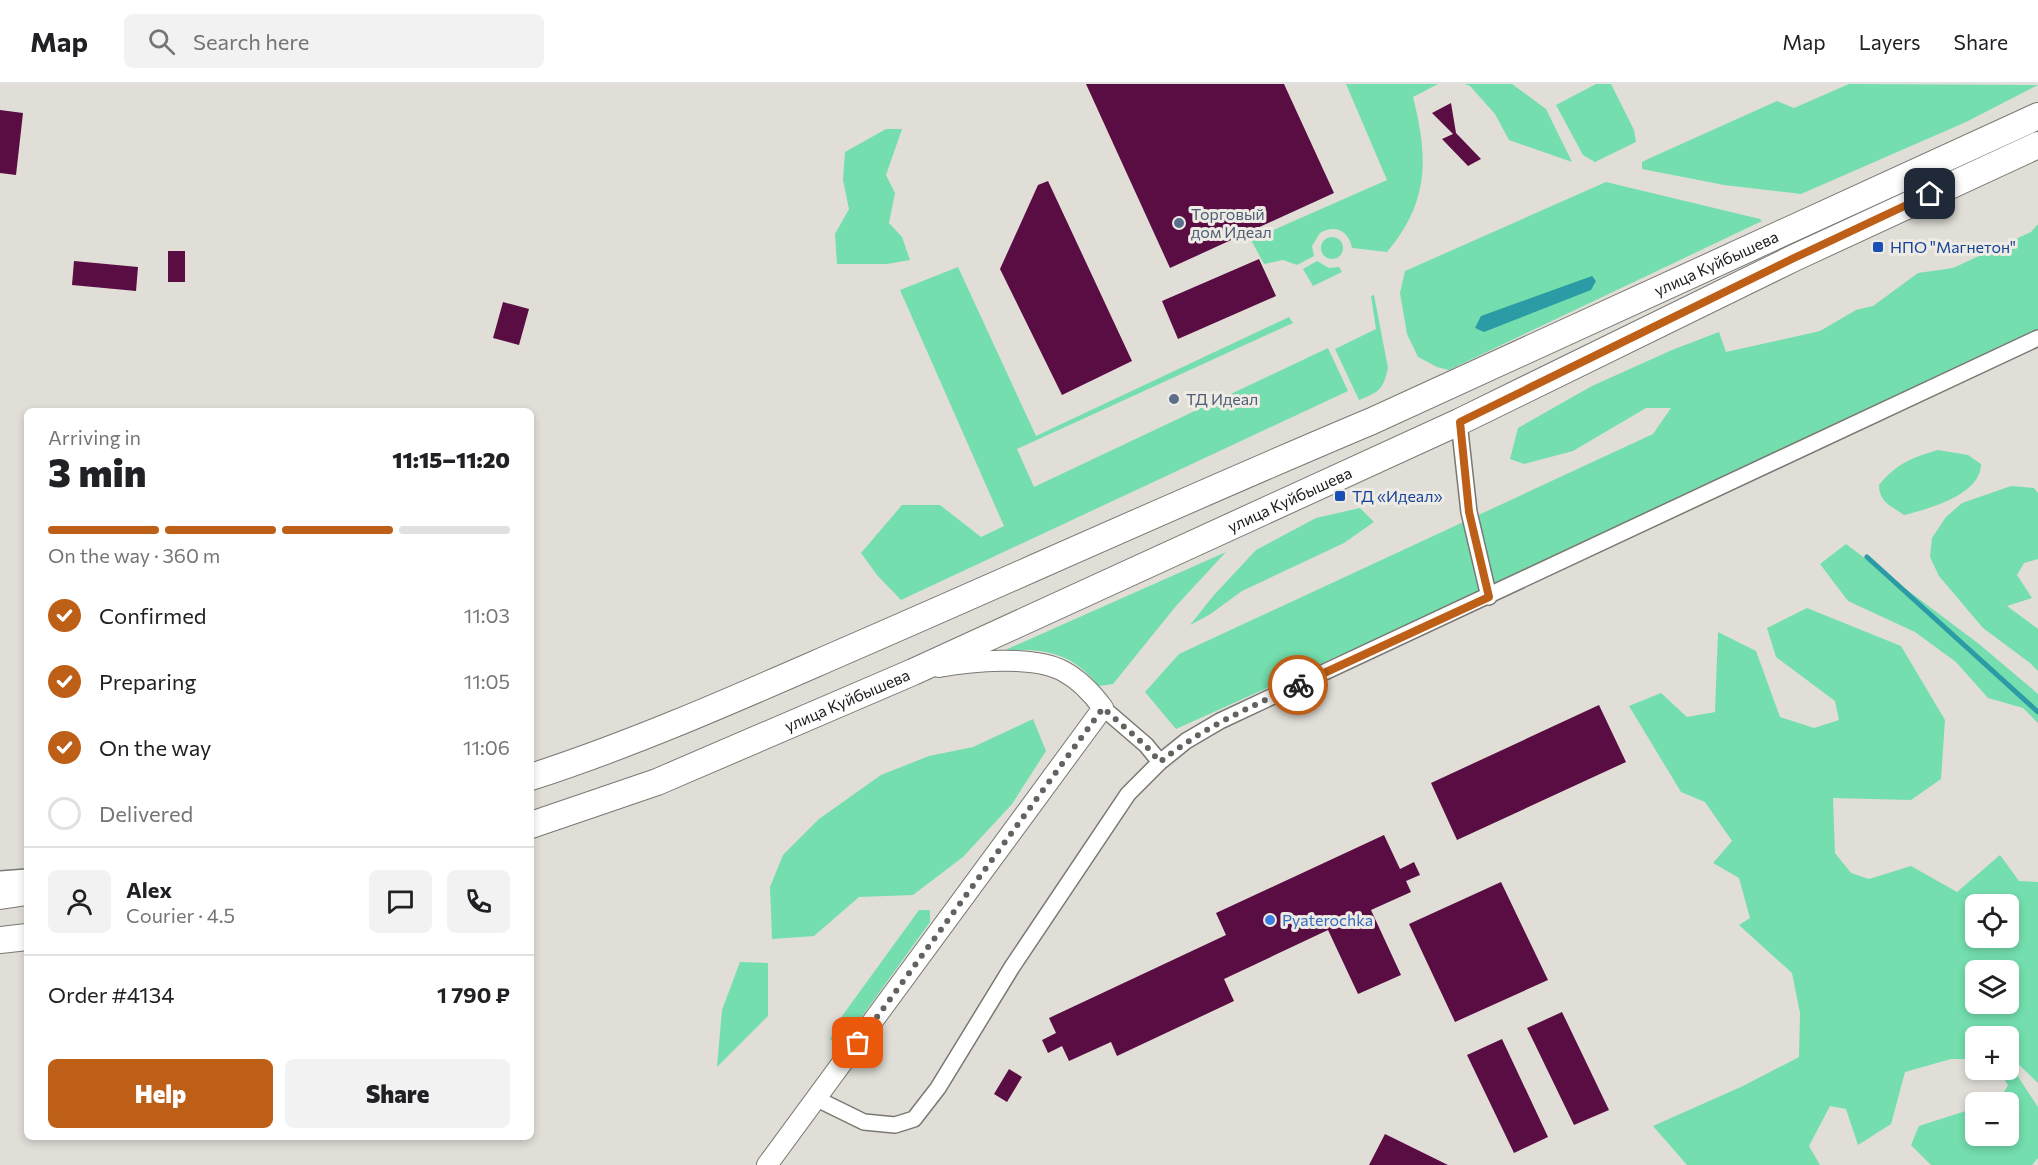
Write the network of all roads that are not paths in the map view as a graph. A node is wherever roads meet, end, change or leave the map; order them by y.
1 (2038, 116) edge
2 (2038, 145) edge
3 (2038, 338) edge
4 (1460, 422) junction
5 (1489, 597) junction
6 (913, 672) junction
7 (1103, 708) junction
8 (1160, 762) junction
9 (534, 776) edge
10 (534, 824) edge
11 (24, 877) edge
12 (0, 879) edge
13 (24, 892) edge
14 (0, 896) edge
15 (24, 937) edge
16 (0, 940) edge
17 (817, 1099) junction
18 (767, 1165) edge

1 - 9 highway, улица Куйбышева
2 - 4 highway, улица Куйбышева
3 - 5 street
4 - 5 street
4 - 6 highway, улица Куйбышева
5 - 8 street
6 - 7 street
6 - 10 highway, улица Куйбышева
7 - 8 street
7 - 17 street
8 - 17 street
11 - 12 street
13 - 14 highway
15 - 16 highway
17 - 18 street

